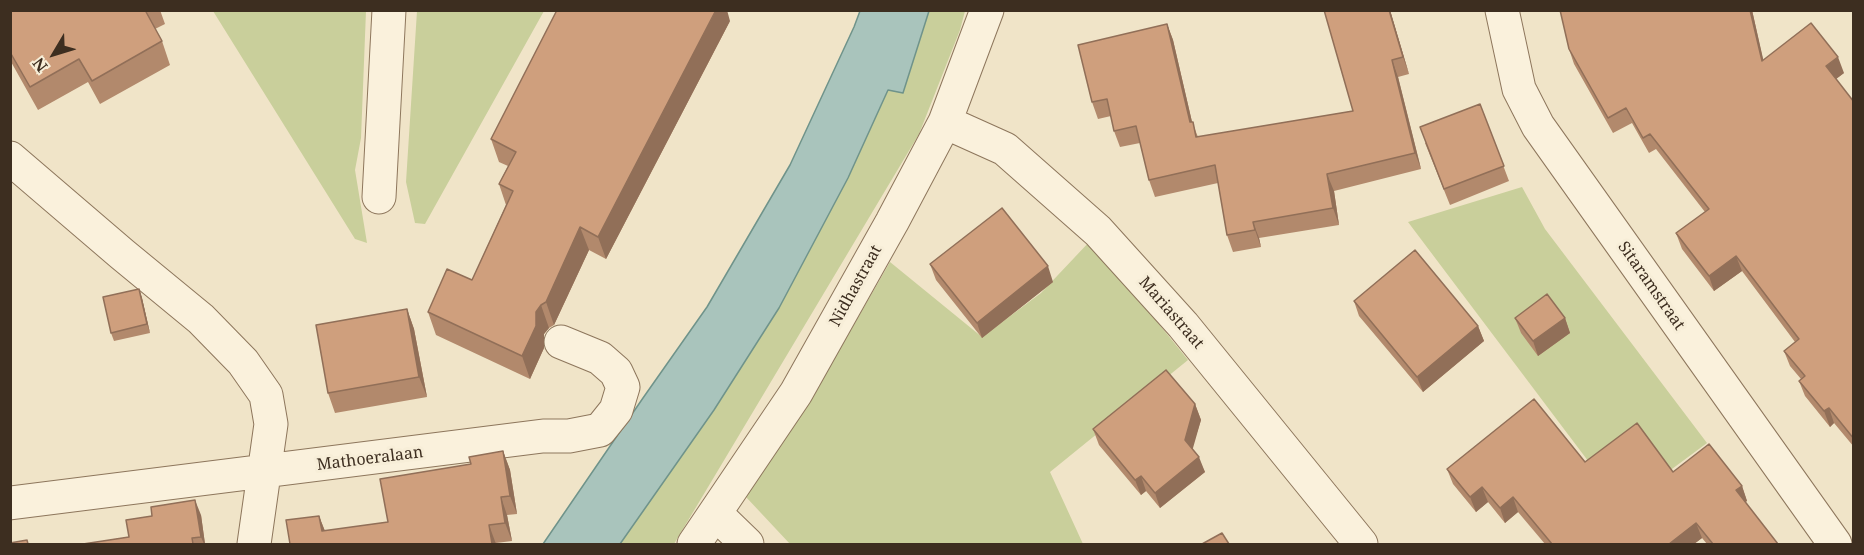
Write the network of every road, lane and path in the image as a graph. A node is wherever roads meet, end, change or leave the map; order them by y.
1 (389, 10) edge
2 (987, 10) edge
3 (1502, 10) edge
4 (945, 122) junction
5 (10, 158) edge
6 (379, 197) dead end
7 (561, 342) dead end
8 (264, 473) junction
9 (10, 503) edge
10 (715, 513) junction
11 (254, 544) edge
12 (694, 544) edge
13 (747, 544) edge
14 (1361, 544) edge
15 (1835, 544) edge

1 - 6 street
2 - 4 street, Nidhastraat
3 - 15 street, Sitaramstraat
4 - 10 street, Nidhastraat
4 - 14 street, Mariastraat
5 - 8 street
7 - 8 street, Mathoeralaan
8 - 9 street, Mathoeralaan
8 - 11 street
10 - 12 street, Nidhastraat
10 - 13 street

